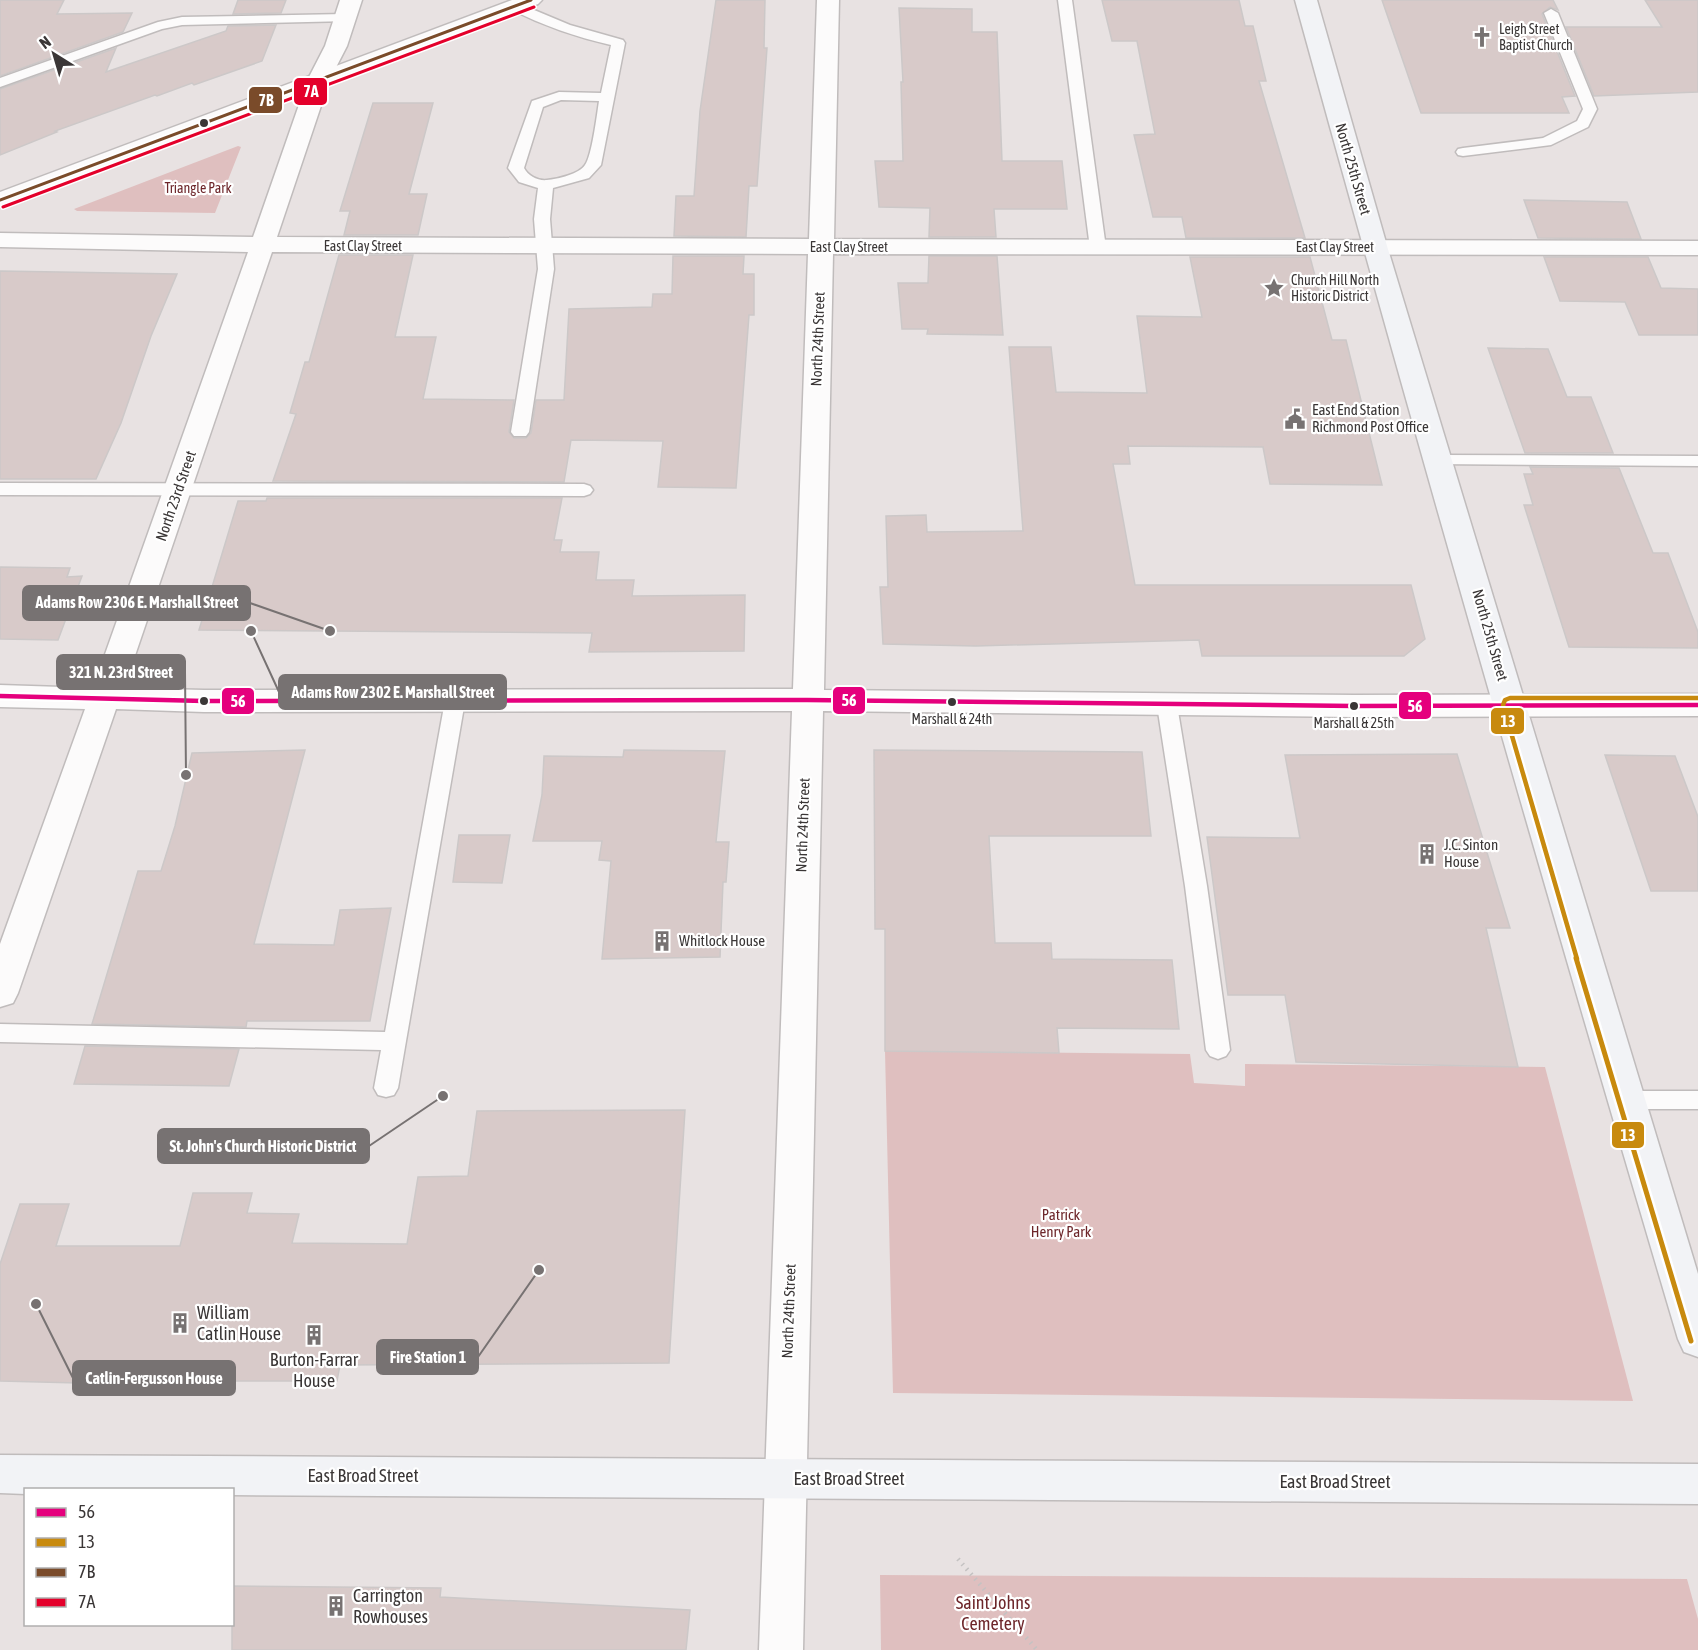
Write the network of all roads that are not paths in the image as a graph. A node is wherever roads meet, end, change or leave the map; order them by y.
1 (828, 0) edge
2 (1065, 0) edge
3 (1306, 0) edge
4 (523, 3) edge
5 (348, 9) edge
6 (1551, 13) dead end
7 (319, 79) junction
8 (0, 83) edge
9 (607, 97) junction
10 (1463, 152) dead end
11 (546, 185) junction
12 (0, 200) edge
13 (0, 240) edge
14 (262, 245) junction
15 (543, 246) junction
16 (1375, 246) junction
17 (820, 247) junction
18 (1098, 248) junction
19 (1698, 248) edge
20 (520, 432) dead end
21 (1439, 460) junction
22 (1698, 461) edge
23 (0, 489) edge
24 (178, 489) junction
25 (584, 490) dead end
26 (0, 696) edge
27 (104, 699) junction
28 (807, 700) junction
29 (455, 701) junction
30 (1167, 705) junction
31 (1510, 705) junction
32 (1698, 705) edge
33 (0, 993) edge
34 (0, 1033) edge
35 (395, 1041) junction
36 (1218, 1050) dead end
37 (386, 1088) dead end
38 (1625, 1100) junction
39 (1698, 1100) edge
40 (1698, 1339) edge
41 (0, 1474) edge
42 (785, 1479) junction
43 (1698, 1484) edge
44 (781, 1650) edge

1 - 17 street, North 24th Street
2 - 18 lane
3 - 16 main road, North 25th Street
4 - 7 street
4 - 9 lane
5 - 7 street, North 23rd Street
5 - 8 lane
6 - 10 lane
7 - 12 street
7 - 14 street, North 23rd Street
9 - 11 lane
9 - 11 lane
11 - 15 lane
13 - 14 street, East Clay Street
14 - 15 street, East Clay Street
14 - 24 street, North 23rd Street
15 - 17 street, East Clay Street
15 - 20 lane
16 - 18 street, East Clay Street
16 - 19 street, East Clay Street
16 - 21 main road, North 25th Street
17 - 18 street, East Clay Street
17 - 28 street, North 24th Street
21 - 22 lane
21 - 31 main road, North 25th Street
23 - 24 lane
24 - 25 lane
24 - 27 street, North 23rd Street
26 - 27 street
27 - 29 street
27 - 33 street, North 23rd Street
28 - 29 street
28 - 30 street
28 - 42 street, North 24th Street
29 - 35 lane
30 - 31 street
30 - 36 lane
31 - 32 street
31 - 38 main road, North 25th Street
34 - 35 lane
35 - 37 lane
38 - 39 lane
38 - 40 main road, North 25th Street
41 - 42 main road, East Broad Street
42 - 43 main road, East Broad Street
42 - 44 street, North 24th Street

